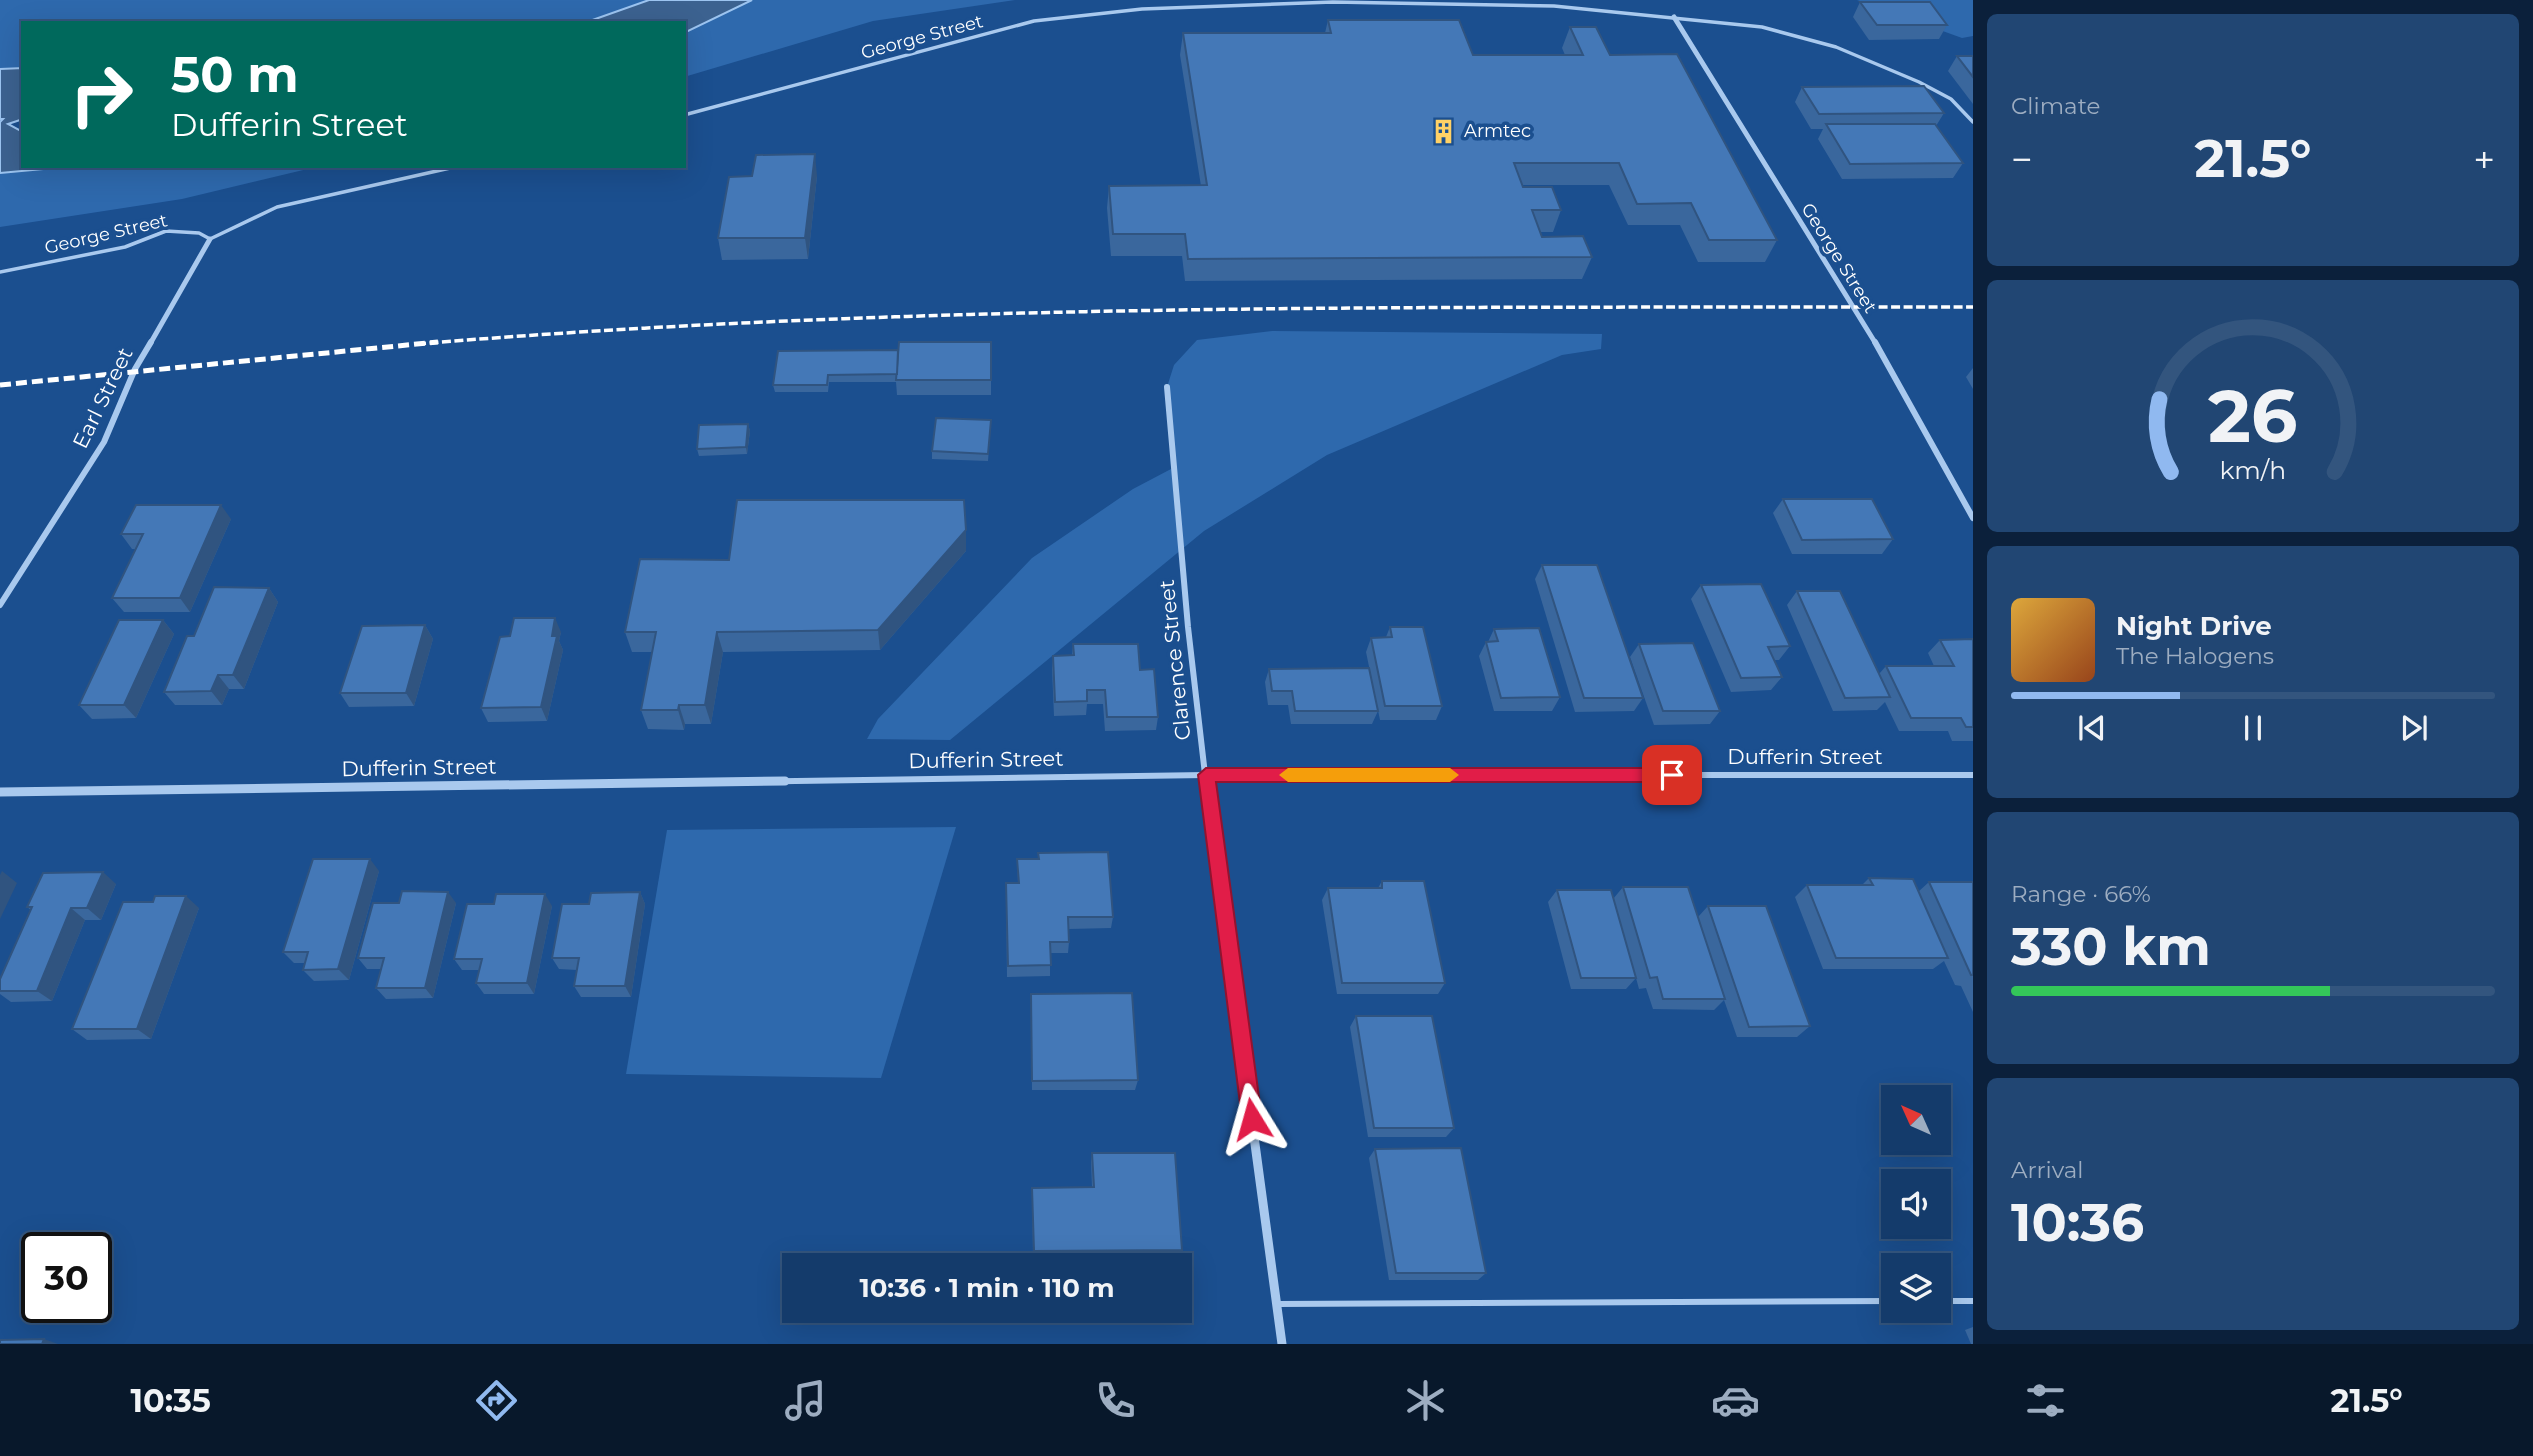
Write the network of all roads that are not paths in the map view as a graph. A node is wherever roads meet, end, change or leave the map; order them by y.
1 (1674, 17) junction
2 (686, 114) edge
3 (1973, 122) edge
4 (450, 168) edge
5 (210, 239) junction
6 (0, 272) edge
7 (1167, 387) dead end
8 (1973, 518) edge
9 (0, 605) edge
10 (1206, 775) junction
11 (1973, 775) edge
12 (0, 792) edge
13 (1881, 1301) edge
14 (1951, 1301) edge
15 (1973, 1301) edge
16 (1277, 1304) junction
17 (1282, 1344) edge

1 - 2 lane, George Street
1 - 3 lane, George Street
1 - 8 street, George Street
4 - 5 lane
5 - 6 lane, George Street
5 - 9 street, Earl Street
7 - 10 street, Clarence Street
10 - 11 street, Dufferin Street
10 - 12 street, Dufferin Street
10 - 16 street, Clarence Street
13 - 16 lane
14 - 15 lane
16 - 17 street, Clarence Street

